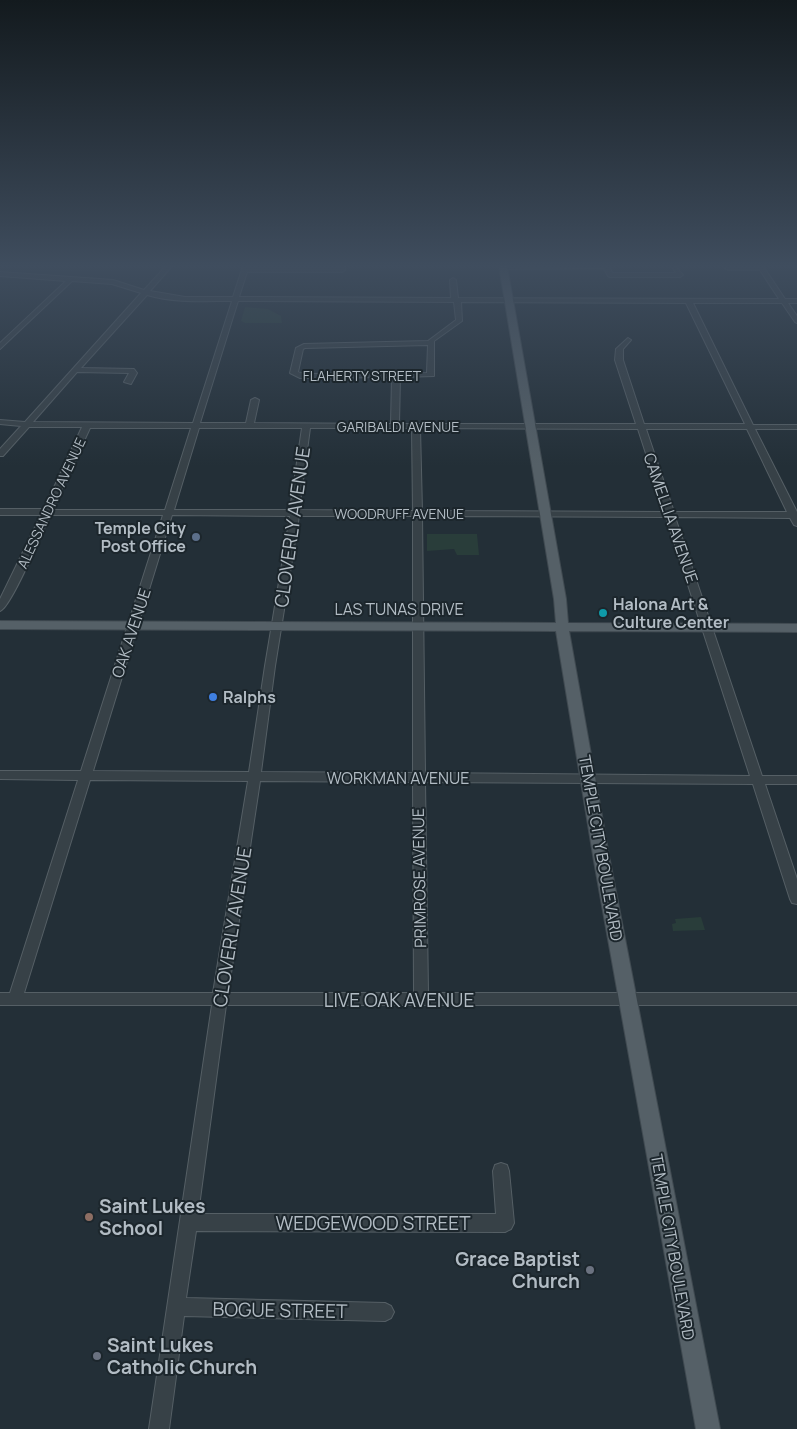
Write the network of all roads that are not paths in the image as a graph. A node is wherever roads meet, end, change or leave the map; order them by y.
1 (15, 333) edge
2 (109, 333) edge
3 (224, 333) edge
4 (440, 333) edge
5 (514, 333) edge
6 (704, 333) edge
7 (628, 340) dead end
8 (430, 343) junction
9 (0, 347) edge
10 (75, 370) junction
11 (396, 376) junction
12 (128, 382) dead end
13 (255, 400) dead end
14 (0, 422) edge
15 (27, 424) junction
16 (87, 425) junction
17 (195, 425) junction
18 (250, 425) junction
19 (306, 426) junction
20 (395, 426) junction
21 (416, 427) junction
22 (530, 427) junction
23 (640, 427) junction
24 (797, 427) edge
25 (750, 428) junction
26 (0, 454) edge
27 (0, 512) edge
28 (45, 512) junction
29 (168, 512) junction
30 (294, 513) junction
31 (417, 513) junction
32 (544, 514) junction
33 (670, 515) junction
34 (796, 518) edge
35 (0, 608) edge
36 (0, 625) edge
37 (132, 625) junction
38 (277, 625) junction
39 (418, 625) junction
40 (562, 627) junction
41 (707, 628) junction
42 (797, 628) edge
43 (0, 775) edge
44 (85, 776) junction
45 (254, 777) junction
46 (418, 778) junction
47 (588, 779) junction
48 (758, 780) junction
49 (797, 780) edge
50 (797, 899) edge
51 (15, 999) junction
52 (797, 999) edge
53 (0, 1000) edge
54 (220, 1000) junction
55 (420, 1000) junction
56 (628, 1000) junction
57 (501, 1171) dead end
58 (188, 1222) junction
59 (175, 1307) junction
60 (385, 1312) dead end
61 (158, 1429) edge
62 (708, 1429) edge

1 - 9 street
2 - 10 street
3 - 17 street, OAK AVENUE
4 - 8 street
5 - 22 main road, TEMPLE CITY BOULEVARD
6 - 25 street
7 - 23 street, CAMELLIA AVENUE
8 - 11 street, FLAHERTY STREET
8 - 11 street, FLAHERTY STREET
10 - 12 street
10 - 15 street
11 - 20 street
13 - 18 street
14 - 15 street, GARIBALDI AVENUE
15 - 16 street, GARIBALDI AVENUE
15 - 26 street
16 - 17 street, GARIBALDI AVENUE
16 - 28 street, ALESSANDRO AVENUE
17 - 18 street, GARIBALDI AVENUE
17 - 29 street, OAK AVENUE
18 - 19 street, GARIBALDI AVENUE
19 - 20 street, GARIBALDI AVENUE
19 - 30 street, CLOVERLY AVENUE
20 - 21 street, GARIBALDI AVENUE
21 - 22 street, GARIBALDI AVENUE
21 - 31 street, PRIMROSE AVENUE
22 - 23 street, GARIBALDI AVENUE
22 - 32 main road, TEMPLE CITY BOULEVARD
23 - 25 street, GARIBALDI AVENUE
23 - 33 street, CAMELLIA AVENUE
24 - 25 street, GARIBALDI AVENUE
25 - 34 street
27 - 28 street, WOODRUFF AVENUE
28 - 29 street, WOODRUFF AVENUE
28 - 35 street, ALESSANDRO AVENUE
29 - 30 street, WOODRUFF AVENUE
29 - 37 street, OAK AVENUE
30 - 31 street, WOODRUFF AVENUE
30 - 38 street, CLOVERLY AVENUE
31 - 32 street, WOODRUFF AVENUE
31 - 39 street, PRIMROSE AVENUE
32 - 33 street, WOODRUFF AVENUE
32 - 40 main road, TEMPLE CITY BOULEVARD
33 - 34 street, WOODRUFF AVENUE
33 - 41 street, CAMELLIA AVENUE
36 - 37 main road, LAS TUNAS DRIVE
37 - 38 main road, LAS TUNAS DRIVE
37 - 44 street, OAK AVENUE
38 - 39 main road, LAS TUNAS DRIVE
38 - 45 street, CLOVERLY AVENUE
39 - 40 main road, LAS TUNAS DRIVE
39 - 46 street, PRIMROSE AVENUE
40 - 41 main road, LAS TUNAS DRIVE
40 - 47 main road, TEMPLE CITY BOULEVARD
41 - 42 main road, LAS TUNAS DRIVE
41 - 48 street, CAMELLIA AVENUE
43 - 44 street, WORKMAN AVENUE
44 - 45 street, WORKMAN AVENUE
44 - 51 street, OAK AVENUE
45 - 46 street, WORKMAN AVENUE
45 - 54 street, CLOVERLY AVENUE
46 - 47 street, WORKMAN AVENUE
46 - 55 street, PRIMROSE AVENUE
47 - 48 street, WORKMAN AVENUE
47 - 56 main road, TEMPLE CITY BOULEVARD
48 - 49 street, WORKMAN AVENUE
48 - 50 street, CAMELLIA AVENUE
51 - 53 street, LIVE OAK AVENUE
51 - 54 street, LIVE OAK AVENUE
52 - 56 street, LIVE OAK AVENUE
54 - 55 street, LIVE OAK AVENUE
54 - 58 street, CLOVERLY AVENUE
55 - 56 street, LIVE OAK AVENUE
56 - 62 main road, TEMPLE CITY BOULEVARD
57 - 58 street, WEDGEWOOD STREET
58 - 59 street, CLOVERLY AVENUE
59 - 60 street, BOGUE STREET
59 - 61 street, CLOVERLY AVENUE

